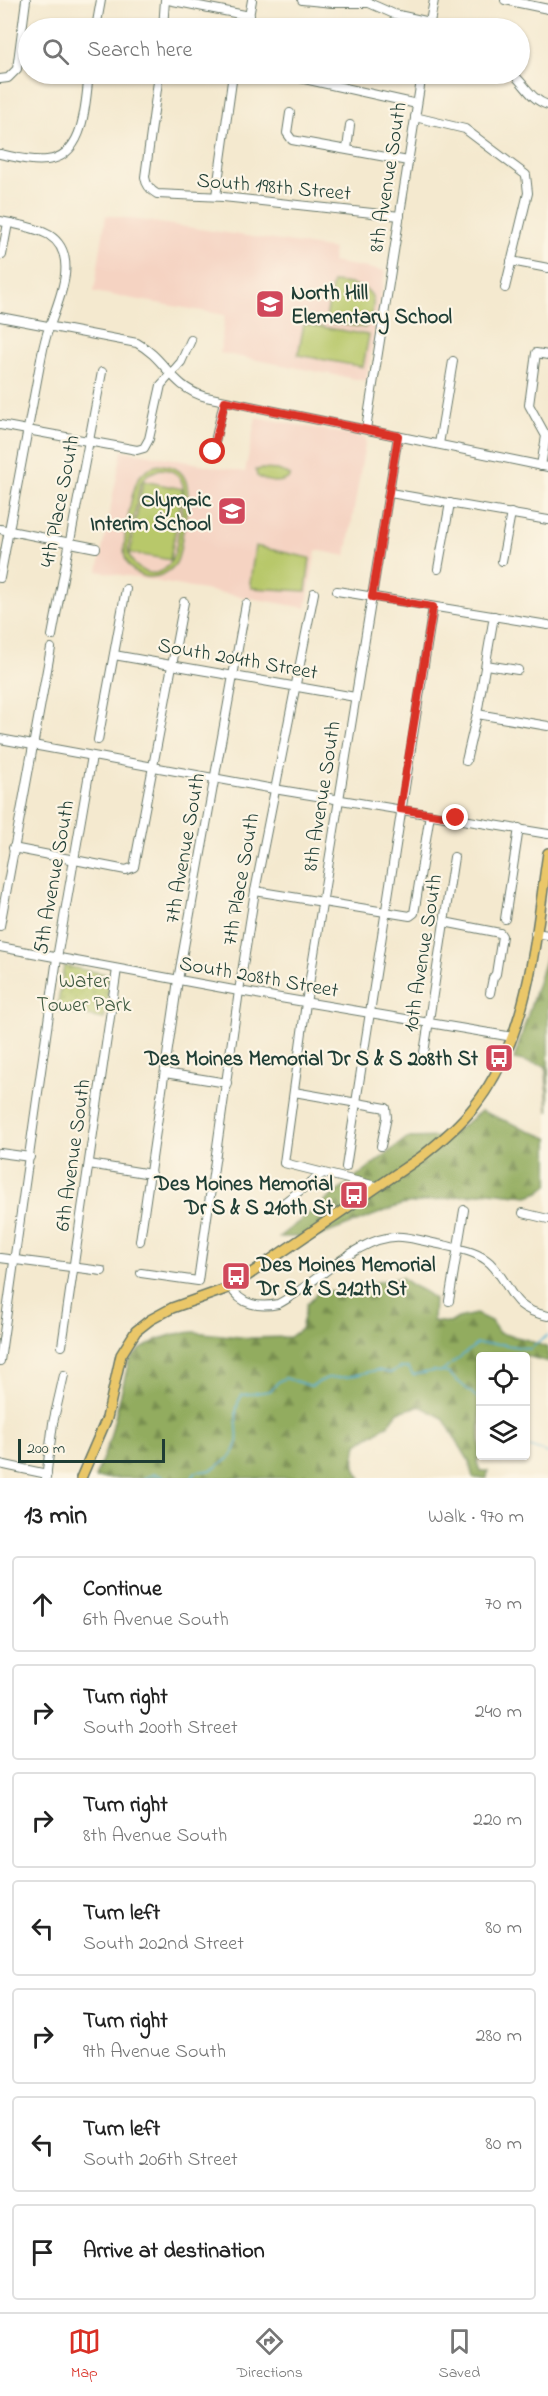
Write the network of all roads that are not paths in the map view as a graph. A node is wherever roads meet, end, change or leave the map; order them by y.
1 (26, 0) edge
2 (101, 0) edge
3 (166, 0) edge
4 (252, 0) edge
5 (302, 0) edge
6 (434, 0) edge
7 (505, 0) edge
8 (530, 3) edge
9 (548, 9) edge
10 (249, 16) joint
11 (24, 18) edge
12 (98, 18) edge
13 (164, 18) edge
14 (407, 18) edge
15 (431, 18) edge
16 (18, 61) edge
17 (0, 79) edge
18 (88, 84) edge
19 (158, 84) edge
20 (232, 84) edge
21 (327, 84) edge
22 (420, 84) edge
23 (522, 84) edge
24 (417, 104) junction
25 (548, 105) edge
26 (290, 113) dead end
27 (416, 117) junction
28 (350, 125) dead end
29 (347, 149) junction
30 (0, 154) edge
31 (408, 161) junction
32 (216, 196) junction
33 (400, 216) junction
34 (4, 222) edge
35 (2, 255) edge
36 (511, 261) junction
37 (548, 268) edge
38 (505, 288) dead end
39 (0, 317) edge
40 (49, 328) junction
41 (191, 340) dead end
42 (548, 355) edge
43 (453, 361) dead end
44 (102, 372) dead end
45 (170, 375) junction
46 (225, 401) junction
47 (0, 425) edge
48 (366, 429) junction
49 (27, 430) junction
50 (398, 436) junction
51 (89, 441) junction
52 (439, 444) junction
53 (213, 452) dead end
54 (545, 467) edge
55 (390, 493) junction
56 (450, 503) junction
57 (511, 513) junction
58 (548, 520) edge
59 (4, 530) edge
60 (69, 542) junction
61 (96, 548) dead end
62 (502, 561) dead end
63 (438, 569) dead end
64 (0, 578) edge
65 (126, 589) dead end
66 (337, 591) dead end
67 (314, 593) dead end
68 (372, 597) junction
69 (184, 602) dead end
70 (246, 604) dead end
71 (433, 607) junction
72 (494, 616) junction
73 (548, 624) edge
74 (52, 636) dead end
75 (51, 648) dead end
76 (114, 655) junction
77 (172, 665) junction
78 (486, 665) junction
79 (518, 670) dead end
80 (233, 676) junction
81 (294, 686) junction
82 (355, 697) junction
83 (477, 714) junction
84 (548, 726) edge
85 (0, 739) edge
86 (98, 740) dead end
87 (32, 745) junction
88 (92, 756) junction
89 (466, 761) dead end
90 (153, 768) junction
91 (214, 778) junction
92 (274, 789) junction
93 (339, 800) junction
94 (400, 809) junction
95 (430, 814) junction
96 (519, 828) junction
97 (548, 834) edge
98 (14, 848) junction
99 (548, 853) edge
100 (454, 857) dead end
101 (75, 860) junction
102 (255, 891) junction
103 (322, 901) junction
104 (384, 913) junction
105 (505, 919) dead end
106 (444, 922) junction
107 (0, 926) edge
108 (535, 933) junction
109 (548, 935) edge
110 (0, 947) edge
111 (57, 958) junction
112 (117, 969) junction
113 (178, 980) junction
114 (238, 991) junction
115 (490, 993) dead end
116 (306, 1003) junction
117 (369, 1013) junction
118 (429, 1022) junction
119 (513, 1037) junction
120 (424, 1053) dead end
121 (165, 1073) junction
122 (227, 1083) junction
123 (294, 1092) junction
124 (354, 1103) junction
125 (381, 1146) dead end
126 (0, 1153) edge
127 (30, 1157) junction
128 (89, 1164) junction
129 (346, 1167) dead end
130 (322, 1173) junction
131 (151, 1174) junction
132 (376, 1186) junction
133 (281, 1205) dead end
134 (464, 1210) dead end
135 (523, 1213) dead end
136 (548, 1219) edge
137 (140, 1241) dead end
138 (457, 1248) junction
139 (0, 1258) edge
140 (14, 1260) junction
141 (74, 1268) junction
142 (102, 1271) dead end
143 (141, 1273) dead end
144 (231, 1287) junction
145 (449, 1301) dead end
146 (548, 1315) edge
147 (62, 1346) dead end
148 (0, 1361) edge
149 (64, 1375) dead end
150 (0, 1464) edge
151 (46, 1476) edge
152 (81, 1478) edge

1 - 11 street
2 - 12 street
3 - 10 street
3 - 13 street
4 - 10 street
5 - 14 street
6 - 15 street
7 - 8 street
8 - 9 street
16 - 17 street
18 - 30 street
19 - 32 street, South 198th Street
20 - 32 street
21 - 24 street
22 - 24 street, 8th Avenue South
23 - 25 street
24 - 27 street, 8th Avenue South
26 - 29 street
27 - 31 street, 8th Avenue South
27 - 36 street
28 - 29 street
29 - 31 street
31 - 33 street, 8th Avenue South
32 - 33 street, South 198th Street
33 - 48 street, 8th Avenue South
34 - 35 street
34 - 40 street
36 - 37 street
36 - 38 street
39 - 40 street
40 - 45 street
40 - 49 street
41 - 45 street
42 - 54 street
43 - 52 street
44 - 51 street, 4th Place South
45 - 46 street
45 - 51 street
46 - 48 street
46 - 53 street
47 - 49 street
48 - 50 street
49 - 51 street
49 - 59 street
50 - 52 street
50 - 55 street, 8th Avenue South
51 - 60 street, 4th Place South
52 - 54 street
55 - 56 street
55 - 68 street, 8th Avenue South
56 - 57 street
56 - 63 street
57 - 58 street
57 - 62 street
59 - 60 street
59 - 64 street
60 - 61 street
60 - 74 street, 4th Place South
65 - 76 street
66 - 68 street
67 - 81 street, 7th Place South
68 - 71 street
68 - 82 street, 8th Avenue South
69 - 77 street
70 - 80 street, 7th Avenue South
71 - 72 street
71 - 94 street
72 - 73 street
72 - 78 street
75 - 87 street
76 - 77 street, South 204th Street
76 - 86 street
77 - 80 street, South 204th Street
77 - 90 street
78 - 79 street
78 - 83 street
80 - 81 street, South 204th Street
80 - 91 street, 7th Avenue South
81 - 82 street, South 204th Street
81 - 92 street, 7th Place South
82 - 93 street, 8th Avenue South
83 - 84 street
83 - 89 street
85 - 87 street
87 - 88 street
87 - 98 street
88 - 90 street
88 - 101 street, 5th Avenue South
90 - 91 street
90 - 101 street
91 - 92 street
91 - 113 street, 7th Avenue South
92 - 93 street
92 - 102 street, 7th Place South
93 - 94 street
93 - 103 street, 8th Avenue South
94 - 95 street
94 - 104 street
95 - 96 street
95 - 104 street
96 - 97 street
96 - 105 street
98 - 101 street
98 - 107 street
99 - 108 main road
100 - 106 street, 10th Avenue South
101 - 111 street, 5th Avenue South
102 - 103 street
102 - 114 street, 7th Place South
103 - 104 street
103 - 116 street, 8th Avenue South
104 - 117 street
106 - 115 street
106 - 118 street, 10th Avenue South
108 - 109 street
108 - 119 main road
110 - 111 street, South 208th Street
111 - 112 street, South 208th Street
111 - 127 street, 5th Avenue South
112 - 113 street, South 208th Street
112 - 128 street, 6th Avenue South
113 - 114 street, South 208th Street
113 - 121 street, 7th Avenue South
114 - 116 street, South 208th Street
114 - 122 street, 7th Place South
116 - 117 street, South 208th Street
116 - 123 street, 8th Avenue South
117 - 118 street, South 208th Street
117 - 124 street
118 - 119 street, South 208th Street
118 - 120 street, 10th Avenue South
119 - 132 main road
121 - 122 street
121 - 131 street, 7th Avenue South
122 - 143 street, 7th Place South
123 - 124 street
123 - 130 street, 8th Avenue South
124 - 125 street
124 - 129 street
126 - 127 street
127 - 140 street, 5th Avenue South
128 - 131 street
128 - 141 street, 6th Avenue South
130 - 132 street
130 - 133 street
131 - 137 street, 7th Avenue South
132 - 144 main road
134 - 138 street
135 - 136 street
138 - 144 street
138 - 145 street
138 - 146 street
139 - 140 street
140 - 141 street
140 - 148 street, 5th Avenue South
141 - 142 street
141 - 147 street, 6th Avenue South
144 - 152 main road
149 - 151 street
150 - 151 street

